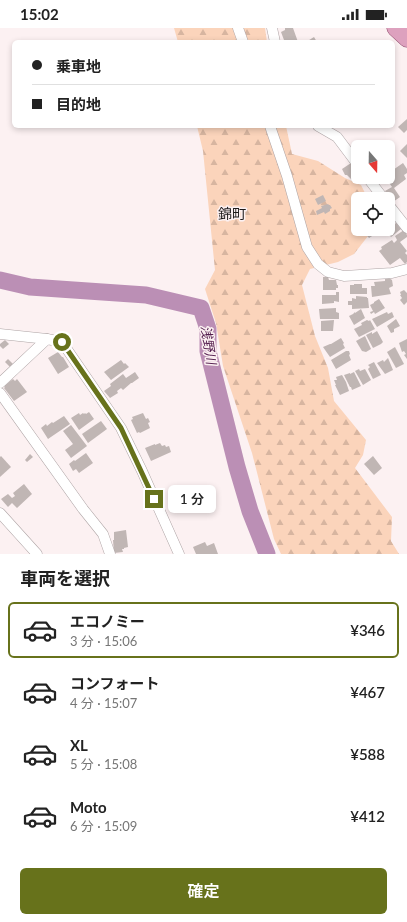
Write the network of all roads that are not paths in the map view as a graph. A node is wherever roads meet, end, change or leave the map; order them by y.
1 (238, 28) edge
2 (272, 28) edge
3 (395, 28) edge
4 (407, 39) edge
5 (242, 40) edge
6 (275, 40) edge
7 (271, 128) edge
8 (321, 128) edge
9 (351, 156) edge
10 (372, 184) edge
11 (379, 192) edge
12 (395, 213) edge
13 (407, 228) edge
14 (407, 269) edge
15 (0, 334) edge
16 (47, 339) junction
17 (0, 383) edge
18 (0, 393) edge
19 (0, 513) edge
20 (37, 554) edge
21 (110, 554) edge
22 (179, 554) edge

1 - 5 street
2 - 6 street
3 - 4 main road
7 - 14 street
8 - 9 street
10 - 11 street
12 - 13 street
15 - 16 street
16 - 17 street
16 - 22 street
18 - 21 street
19 - 20 street

